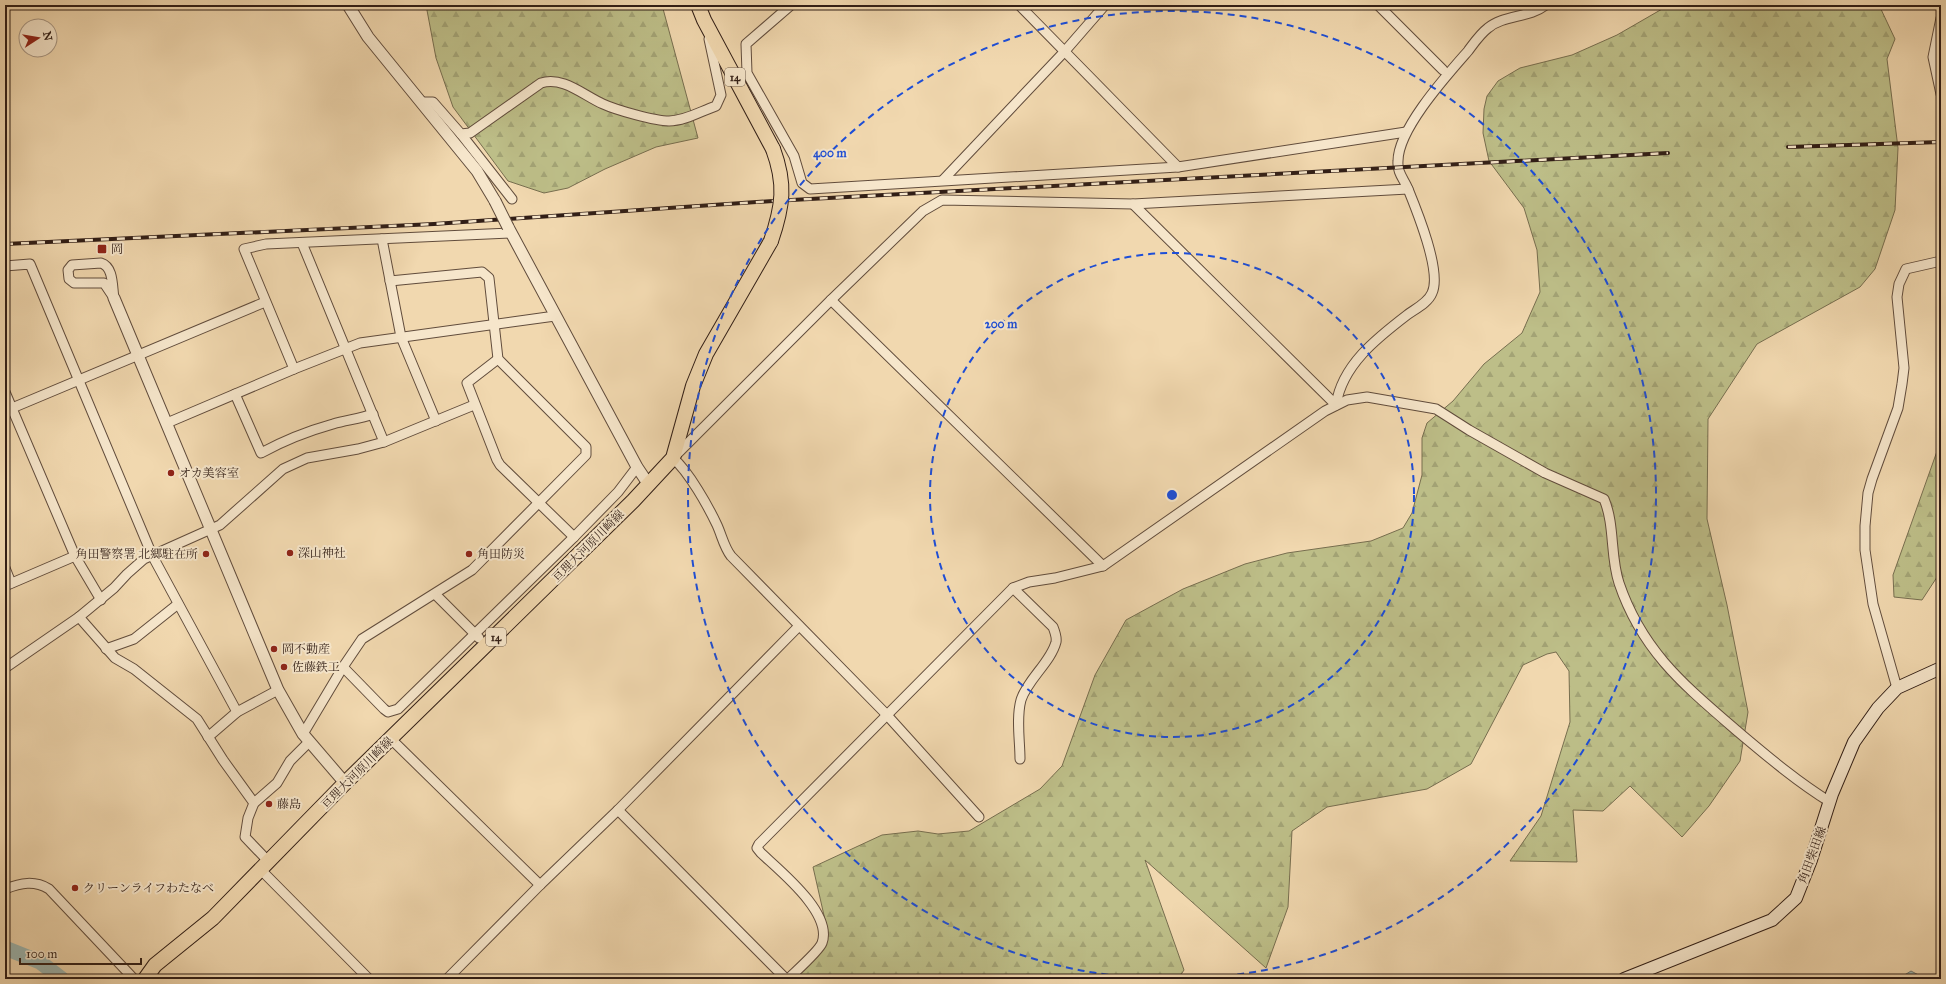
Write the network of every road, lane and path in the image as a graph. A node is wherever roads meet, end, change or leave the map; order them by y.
1 (348, 5) edge
2 (698, 5) edge
3 (791, 5) edge
4 (1019, 5) edge
5 (1105, 5) edge
6 (1378, 5) edge
7 (1546, 5) edge
8 (1941, 18) edge
9 (704, 20) junction
10 (1065, 51) junction
11 (1443, 70) dead end
12 (1941, 94) edge
13 (422, 102) junction
14 (1406, 132) junction
15 (461, 134) junction
16 (1178, 167) junction
17 (943, 180) junction
18 (1408, 189) junction
19 (512, 199) dead end
20 (1133, 204) junction
21 (510, 230) junction
22 (382, 239) junction
23 (302, 243) junction
24 (1941, 261) edge
25 (5, 266) edge
26 (390, 281) junction
27 (114, 298) junction
28 (831, 300) junction
29 (266, 302) junction
30 (555, 316) junction
31 (494, 326) junction
32 (401, 337) junction
33 (345, 348) junction
34 (137, 355) junction
35 (498, 359) junction
36 (294, 369) junction
37 (79, 380) junction
38 (5, 392) edge
39 (235, 394) junction
40 (474, 405) junction
41 (1336, 405) junction
42 (8, 409) edge
43 (373, 414) junction
44 (436, 421) junction
45 (167, 423) junction
46 (384, 442) junction
47 (673, 458) junction
48 (644, 477) junction
49 (539, 503) junction
50 (212, 530) junction
51 (574, 537) junction
52 (152, 555) junction
53 (75, 556) junction
54 (1103, 566) junction
55 (5, 568) edge
56 (8, 584) edge
57 (1013, 588) junction
58 (435, 594) junction
59 (101, 600) junction
60 (178, 604) junction
61 (79, 617) junction
62 (799, 626) junction
63 (476, 635) junction
64 (487, 646) junction
65 (106, 649) junction
66 (343, 667) junction
67 (5, 668) edge
68 (1941, 668) edge
69 (1897, 688) junction
70 (278, 690) junction
71 (237, 712) junction
72 (886, 714) junction
73 (208, 737) junction
74 (306, 738) junction
75 (391, 739) junction
76 (1020, 759) dead end
77 (345, 783) junction
78 (1830, 802) junction
79 (254, 803) junction
80 (618, 810) junction
81 (979, 817) dead end
82 (264, 861) junction
83 (540, 884) junction
84 (5, 889) edge
85 (137, 978) edge
86 (1628, 978) edge
87 (369, 979) edge
88 (447, 979) edge
89 (787, 979) edge

1 - 13 street
2 - 9 main road, 亘理大河原川崎線 / 14
3 - 17 street
4 - 10 street
5 - 10 street
6 - 11 street
7 - 14 street
8 - 12 street
9 - 15 street
9 - 47 main road, 亘理大河原川崎線 / 14, bridge
10 - 16 street
10 - 17 street
13 - 15 street
13 - 21 street, bridge
14 - 16 street
14 - 18 street
15 - 19 street
16 - 17 street
18 - 20 street
18 - 41 street
20 - 28 street
20 - 41 street
21 - 22 street
21 - 30 street
22 - 23 street
22 - 26 street
23 - 29 street
23 - 33 street
24 - 69 street
25 - 37 street
26 - 31 street
26 - 32 street
27 - 27 street
27 - 34 street
28 - 47 street
28 - 54 street
29 - 34 street
29 - 36 street
30 - 31 street
30 - 48 street
31 - 32 street
31 - 35 street
32 - 33 street
32 - 44 street
33 - 36 street
33 - 43 street
34 - 37 street
34 - 45 street
35 - 40 street
35 - 49 street
36 - 39 street
37 - 42 street
37 - 52 street
38 - 42 street
39 - 43 street
39 - 45 street
40 - 44 street
40 - 49 street
41 - 54 street
41 - 78 street
42 - 53 street
43 - 46 street
44 - 46 street
45 - 50 street
46 - 50 street
47 - 48 main road, 亘理大河原川崎線 / 14
47 - 62 street
48 - 51 street
48 - 64 main road, 亘理大河原川崎線 / 14
49 - 51 street
49 - 58 street
50 - 52 street
50 - 70 street
51 - 63 street
52 - 59 street
52 - 60 street
53 - 56 street
53 - 59 street
54 - 57 street
55 - 56 street
57 - 72 street
57 - 76 street
58 - 63 street
58 - 66 street
59 - 61 street
60 - 65 street
60 - 71 street
61 - 65 street
61 - 67 street
62 - 72 street
62 - 80 street
63 - 64 street
63 - 66 street
64 - 75 main road, 亘理大河原川崎線 / 14
65 - 73 street
66 - 74 street
68 - 69 main road, 角田柴田線
69 - 78 main road, 角田柴田線
70 - 71 street
70 - 74 street
71 - 73 street
72 - 81 street
72 - 89 street
73 - 79 street
74 - 77 street
74 - 79 street
75 - 77 main road, 亘理大河原川崎線 / 14
75 - 83 street
77 - 82 main road, 亘理大河原川崎線 / 14
78 - 86 main road, 角田柴田線
79 - 82 street
80 - 83 street
80 - 89 street
82 - 85 main road, 亘理大河原川崎線 / 14
82 - 87 street
83 - 88 street
84 - 85 street

